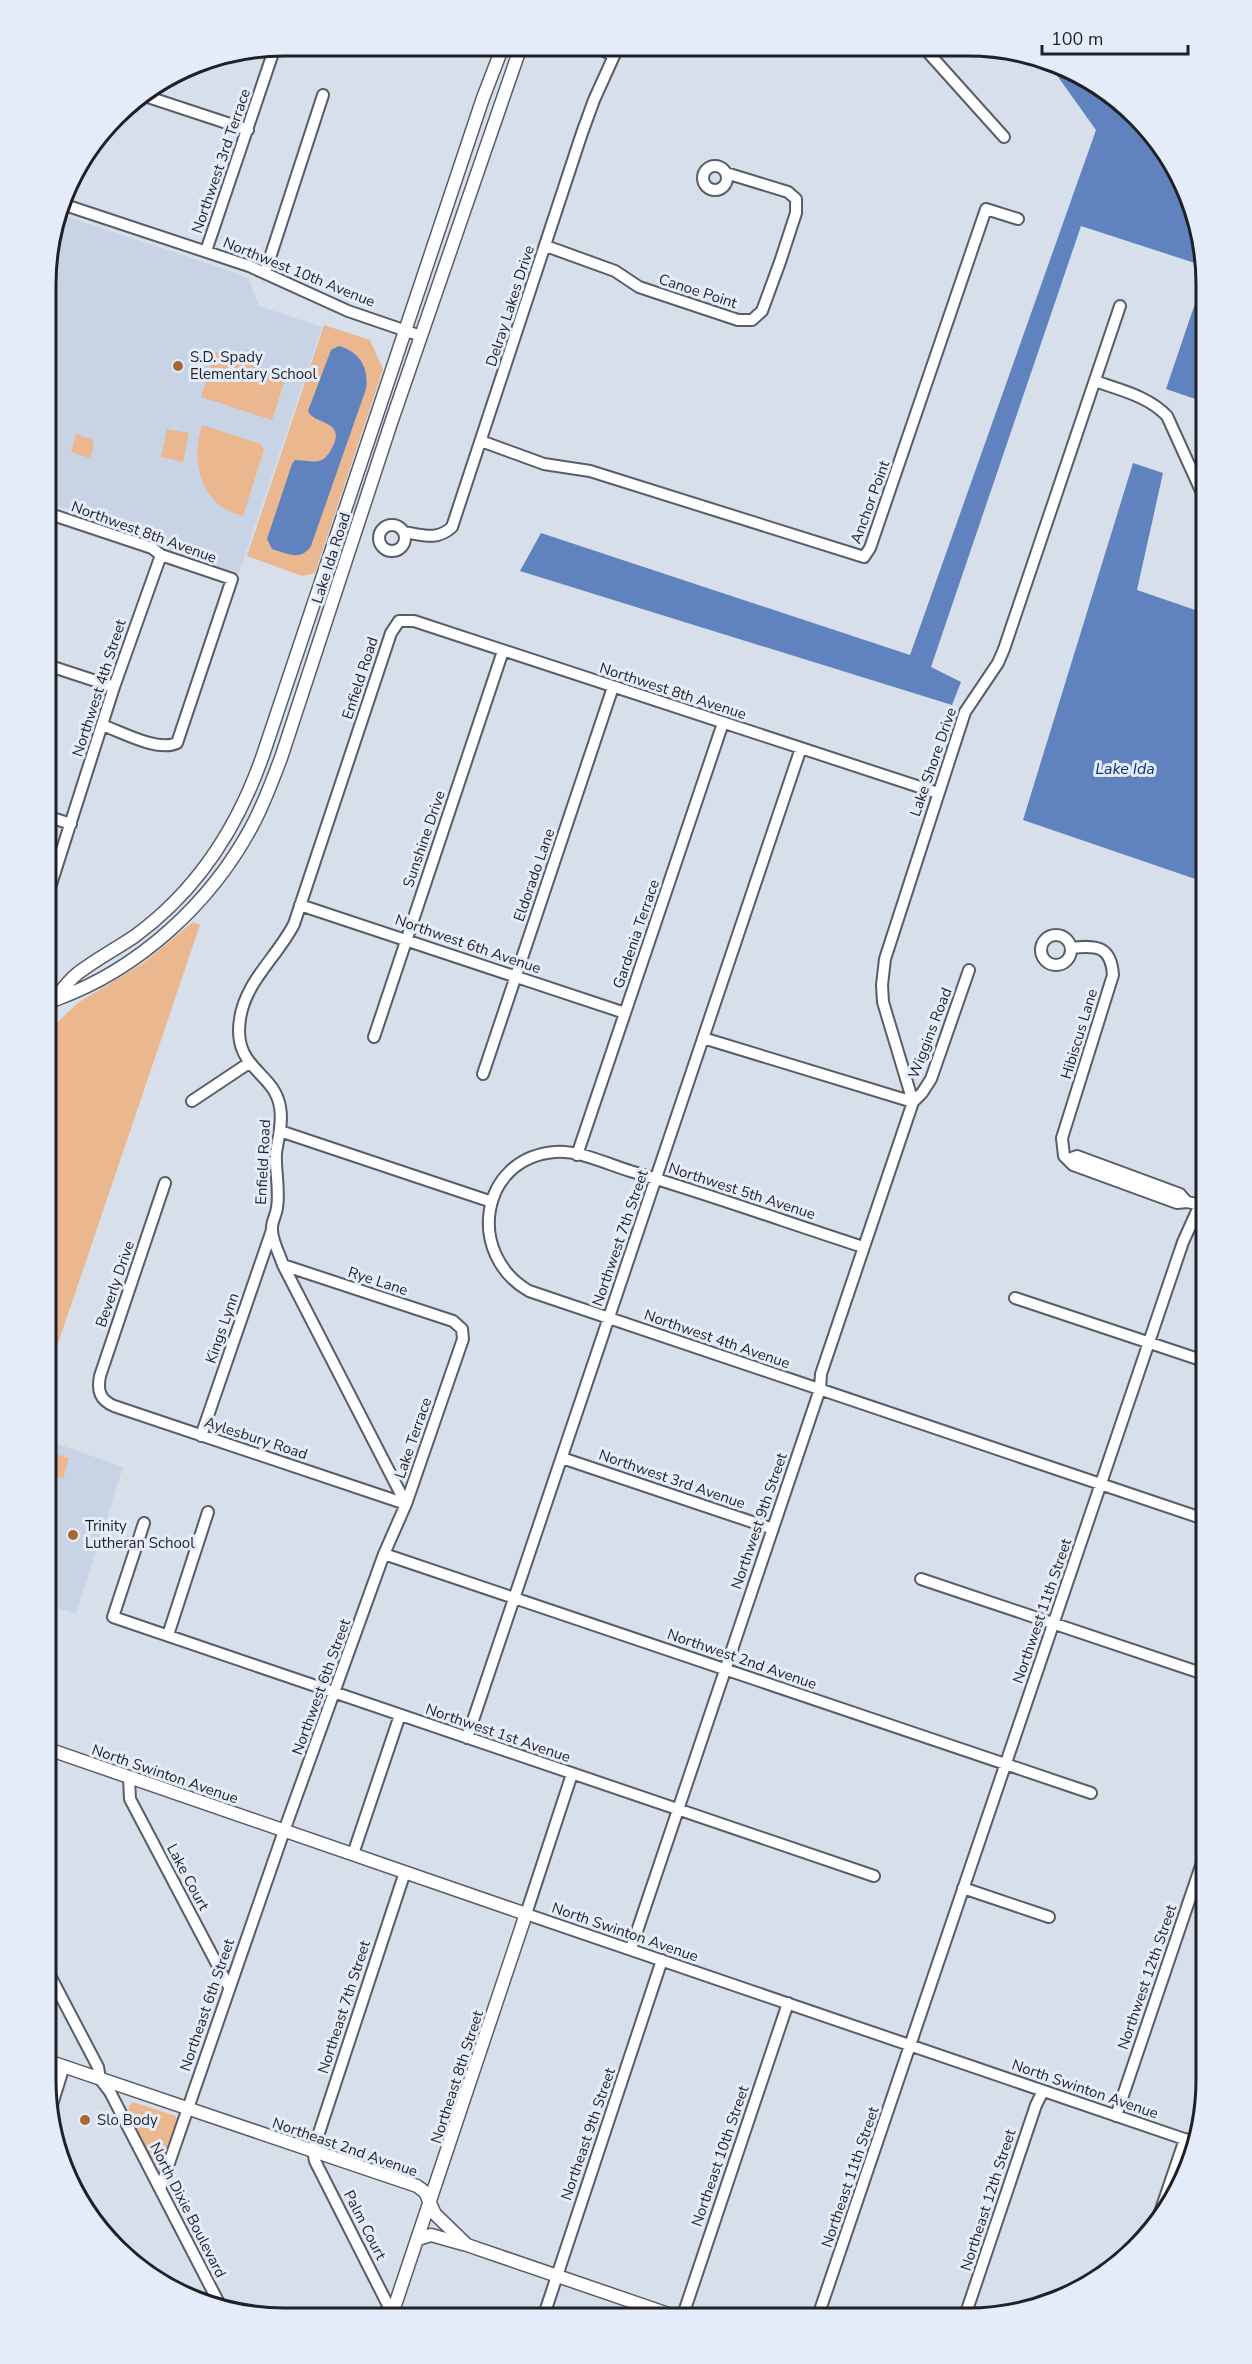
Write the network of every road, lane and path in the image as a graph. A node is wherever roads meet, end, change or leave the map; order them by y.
1 (272, 56) edge
2 (499, 56) edge
3 (518, 56) edge
4 (614, 56) edge
5 (931, 56) edge
6 (323, 95) dead end
7 (151, 98) edge
8 (248, 130) junction
9 (1004, 137) dead end
10 (726, 173) dead end
11 (69, 206) edge
12 (1018, 219) dead end
13 (546, 246) junction
14 (206, 251) junction
15 (265, 273) junction
16 (1120, 306) dead end
17 (405, 331) junction
18 (421, 336) junction
19 (1095, 381) junction
20 (481, 441) junction
21 (1196, 480) edge
22 (56, 516) edge
23 (404, 532) dead end
24 (161, 555) junction
25 (318, 590) junction
26 (327, 619) junction
27 (399, 621) joint
28 (503, 651) junction
29 (56, 668) edge
30 (114, 687) junction
31 (613, 687) junction
32 (723, 723) junction
33 (102, 725) junction
34 (801, 748) junction
35 (258, 771) junction
36 (273, 777) junction
37 (938, 793) junction
38 (56, 819) edge
39 (71, 824) junction
40 (56, 870) edge
41 (300, 905) junction
42 (406, 939) junction
43 (1071, 948) dead end
44 (969, 970) dead end
45 (516, 976) junction
46 (57, 999) joint
47 (625, 1012) junction
48 (374, 1037) dead end
49 (703, 1038) junction
50 (249, 1063) junction
51 (483, 1074) dead end
52 (192, 1101) dead end
53 (913, 1102) junction
54 (280, 1131) junction
55 (577, 1155) junction
56 (656, 1178) junction
57 (165, 1183) dead end
58 (492, 1202) junction
59 (1196, 1204) edge
60 (1196, 1218) edge
61 (272, 1230) junction
62 (864, 1247) junction
63 (283, 1265) junction
64 (1015, 1298) dead end
65 (609, 1318) junction
66 (462, 1329) joint
67 (1149, 1342) junction
68 (1196, 1358) edge
69 (820, 1389) junction
70 (100, 1395) joint
71 (201, 1436) junction
72 (562, 1458) junction
73 (1101, 1485) junction
74 (406, 1504) junction
75 (208, 1512) dead end
76 (1196, 1516) edge
77 (144, 1523) dead end
78 (772, 1529) junction
79 (384, 1554) junction
80 (921, 1579) dead end
81 (515, 1598) junction
82 (1053, 1623) junction
83 (168, 1635) junction
84 (725, 1669) junction
85 (1196, 1671) edge
86 (335, 1693) junction
87 (400, 1715) junction
88 (467, 1738) junction
89 (56, 1752) edge
90 (1005, 1764) junction
91 (572, 1774) junction
92 (129, 1778) junction
93 (1091, 1793) dead end
94 (678, 1810) junction
95 (284, 1831) junction
96 (353, 1854) junction
97 (405, 1872) junction
98 (874, 1876) dead end
99 (1196, 1880) edge
100 (963, 1887) junction
101 (526, 1914) junction
102 (1048, 1917) dead end
103 (631, 1949) junction
104 (662, 1960) junction
105 (56, 1987) edge
106 (230, 1987) junction
107 (788, 2003) junction
108 (911, 2046) junction
109 (56, 2063) edge
110 (64, 2066) junction
111 (100, 2079) junction
112 (1043, 2091) junction
113 (56, 2092) edge
114 (187, 2108) junction
115 (1116, 2116) junction
116 (1189, 2140) edge
117 (313, 2151) junction
118 (160, 2189) junction
119 (430, 2206) junction
120 (418, 2239) junction
121 (467, 2245) junction
122 (556, 2276) junction
123 (216, 2298) edge
124 (389, 2308) edge
125 (394, 2308) edge
126 (546, 2308) edge
127 (651, 2308) edge
128 (684, 2308) edge
129 (821, 2308) edge
130 (968, 2308) edge

1 - 8 street, Northwest 3rd Terrace
2 - 17 street, Lake Ida Road
3 - 18 street, Lake Ida Road
4 - 13 street, Delray Lakes Drive
5 - 9 street
6 - 15 street
7 - 8 street
8 - 14 street, Northwest 3rd Terrace
10 - 13 street, Canoe Point
11 - 14 street, Northwest 10th Avenue
12 - 20 street, Anchor Point
13 - 20 street, Delray Lakes Drive
14 - 15 street, Northwest 10th Avenue
15 - 17 street, Northwest 10th Avenue
16 - 19 street, Lake Shore Drive
17 - 18 street, Northwest 10th Avenue
17 - 25 street, Lake Ida Road
18 - 26 street, Lake Ida Road
19 - 21 street
19 - 37 street, Lake Shore Drive
20 - 23 street, Delray Lakes Drive
22 - 24 street, Northwest 8th Avenue
24 - 30 street, Northwest 4th Street
24 - 33 street, Northwest 8th Avenue
25 - 26 street
25 - 35 street, Lake Ida Road
26 - 36 street, Lake Ida Road
27 - 28 street, Northwest 8th Avenue
27 - 41 street, Enfield Road
28 - 31 street, Northwest 8th Avenue
28 - 42 street, Sunshine Drive
29 - 30 street
30 - 33 street, Northwest 4th Street
31 - 32 street, Northwest 8th Avenue
31 - 45 street, Eldorado Lane
32 - 34 street, Northwest 8th Avenue
32 - 47 street, Gardenia Terrace
33 - 39 street, Northwest 4th Street
34 - 37 street, Northwest 8th Avenue
34 - 49 street, Northwest 7th Street
35 - 36 street
35 - 46 street, Lake Ida Road
36 - 46 street, Lake Ida Road
37 - 53 street, Lake Shore Drive
38 - 39 street
39 - 40 street, Northwest 4th Street
41 - 42 street, Northwest 6th Avenue
41 - 50 street, Enfield Road
42 - 45 street, Northwest 6th Avenue
42 - 48 street, Sunshine Drive
43 - 59 street, Hibiscus Lane
44 - 53 street, Wiggins Road
45 - 47 street, Northwest 6th Avenue
45 - 51 street, Eldorado Lane
47 - 55 street, Gardenia Terrace
49 - 53 street
49 - 56 street, Northwest 7th Street
50 - 52 street
50 - 54 street, Enfield Road
53 - 62 street, Northwest 9th Street
54 - 58 street
54 - 61 street, Enfield Road
55 - 56 street, Northwest 5th Avenue
55 - 58 street, Northwest 5th Avenue
56 - 62 street, Northwest 5th Avenue
56 - 65 street, Northwest 7th Street
57 - 70 street, Beverly Drive
58 - 65 street, Northwest 4th Avenue
60 - 67 street, Northwest 11th Street
61 - 63 street, Enfield Road
61 - 71 street, Kings Lynn
62 - 69 street, Northwest 9th Street
63 - 66 street, Rye Lane
63 - 74 street, Enfield Road
64 - 67 street
65 - 69 street, Northwest 4th Avenue
65 - 72 street, Northwest 7th Street
66 - 74 street, Lake Terrace
67 - 68 street
67 - 73 street, Northwest 11th Street
69 - 73 street, Northwest 4th Avenue
69 - 78 street, Northwest 9th Street
70 - 71 street, Aylesbury Road
71 - 74 street, Aylesbury Road
72 - 78 street, Northwest 3rd Avenue
72 - 81 street, Northwest 7th Street
73 - 76 street, Northwest 4th Avenue
73 - 82 street, Northwest 11th Street
74 - 79 street, Lake Terrace
75 - 83 street
77 - 83 street, Northwest 1st Avenue
78 - 84 street, Northwest 9th Street
79 - 81 street, Northwest 2nd Avenue
79 - 86 street, Northwest 6th Street
80 - 82 street
81 - 84 street, Northwest 2nd Avenue
81 - 88 street, Northwest 7th Street
82 - 85 street
82 - 90 street, Northwest 11th Street
83 - 86 street, Northwest 1st Avenue
84 - 90 street, Northwest 2nd Avenue
84 - 94 street, Northwest 9th Street
86 - 87 street, Northwest 1st Avenue
86 - 95 street, Northwest 6th Street
87 - 88 street, Northwest 1st Avenue
87 - 96 street
88 - 91 street, Northwest 1st Avenue
89 - 92 street, North Swinton Avenue
90 - 93 street, Northwest 2nd Avenue
90 - 100 street, Northwest 11th Street
91 - 94 street, Northwest 1st Avenue
91 - 101 street
92 - 95 street, North Swinton Avenue
92 - 106 street, Lake Court
94 - 98 street, Northwest 1st Avenue
94 - 103 street, Northwest 9th Street
95 - 96 street, North Swinton Avenue
95 - 106 street, Northeast 6th Street
96 - 97 street, North Swinton Avenue
97 - 101 street, North Swinton Avenue
97 - 117 street, Northeast 7th Street
99 - 115 street, Northwest 12th Street
100 - 102 street
100 - 108 street, Northwest 11th Street
101 - 103 street, North Swinton Avenue
101 - 119 street, Northeast 8th Street
103 - 104 street, North Swinton Avenue
104 - 107 street, North Swinton Avenue
104 - 122 street, Northeast 9th Street
105 - 111 street, North Dixie Boulevard
106 - 114 street, Northeast 6th Street
107 - 108 street, North Swinton Avenue
107 - 128 street, Northeast 10th Street
108 - 112 street, North Swinton Avenue
108 - 129 street, Northeast 11th Street
109 - 110 street, Northeast 2nd Avenue
110 - 111 street, Northeast 2nd Avenue
110 - 113 street
111 - 114 street, Northeast 2nd Avenue
111 - 118 street, North Dixie Boulevard
112 - 115 street, North Swinton Avenue
112 - 130 street, Northeast 12th Street
114 - 117 street, Northeast 2nd Avenue
114 - 118 street, Northeast 6th Street
115 - 116 street, North Swinton Avenue
117 - 119 street, Northeast 2nd Avenue
117 - 124 street, Palm Court
118 - 123 street, North Dixie Boulevard
119 - 120 street, Northeast 8th Street
119 - 121 street, Northeast 2nd Avenue
120 - 121 street
120 - 125 street, Northeast 8th Street
121 - 122 street, Northeast 2nd Avenue
122 - 126 street, Northeast 9th Street
122 - 127 street, Northeast 2nd Avenue

